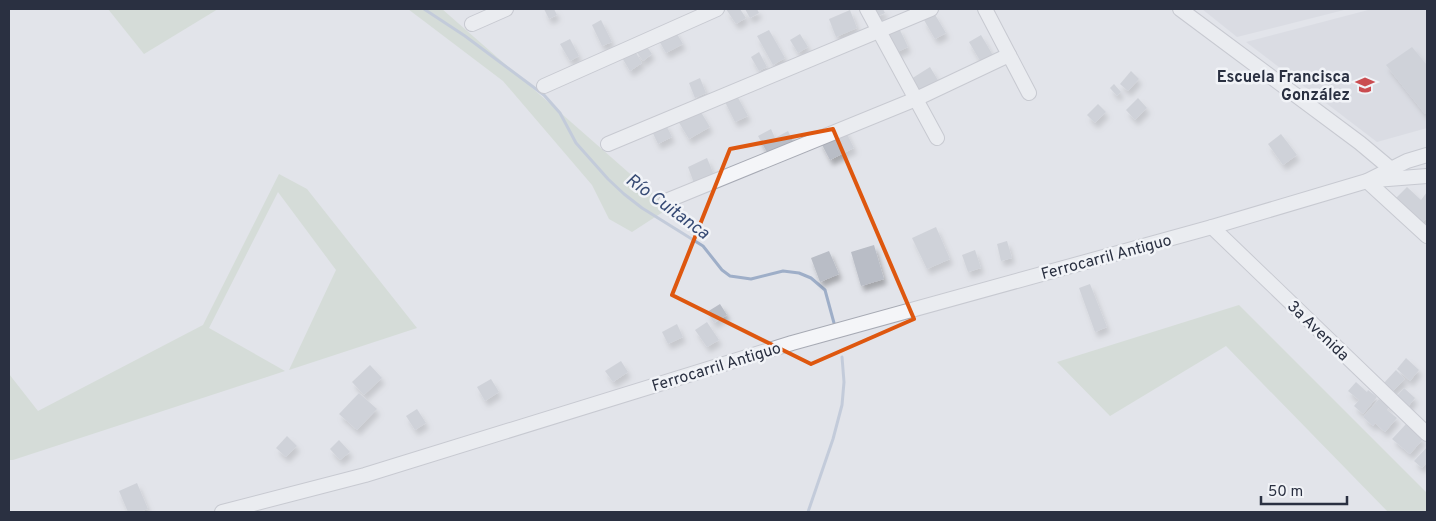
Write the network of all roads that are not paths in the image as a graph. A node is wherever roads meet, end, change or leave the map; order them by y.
1 (506, 9) edge
2 (717, 9) edge
3 (867, 9) edge
4 (931, 9) edge
5 (985, 9) edge
6 (1180, 9) edge
7 (472, 24) dead end
8 (879, 30) junction
9 (1009, 55) junction
10 (544, 86) dead end
11 (1029, 93) dead end
12 (916, 98) junction
13 (937, 138) dead end
14 (608, 144) dead end
15 (1427, 155) edge
16 (1391, 169) junction
17 (1427, 176) edge
18 (1367, 181) junction
19 (666, 201) dead end
20 (1212, 226) junction
21 (1427, 236) edge
22 (1427, 434) edge
23 (222, 512) edge

1 - 7 street
2 - 10 street
3 - 8 street
4 - 8 street
5 - 9 street
6 - 16 street
8 - 12 street
8 - 14 street
9 - 11 street
9 - 12 street
12 - 13 street
12 - 19 street
15 - 16 street
16 - 18 street
17 - 18 street
18 - 20 street, Ferrocarril Antiguo
18 - 21 street
20 - 22 street, 3a Avenida
20 - 23 street, Ferrocarril Antiguo

